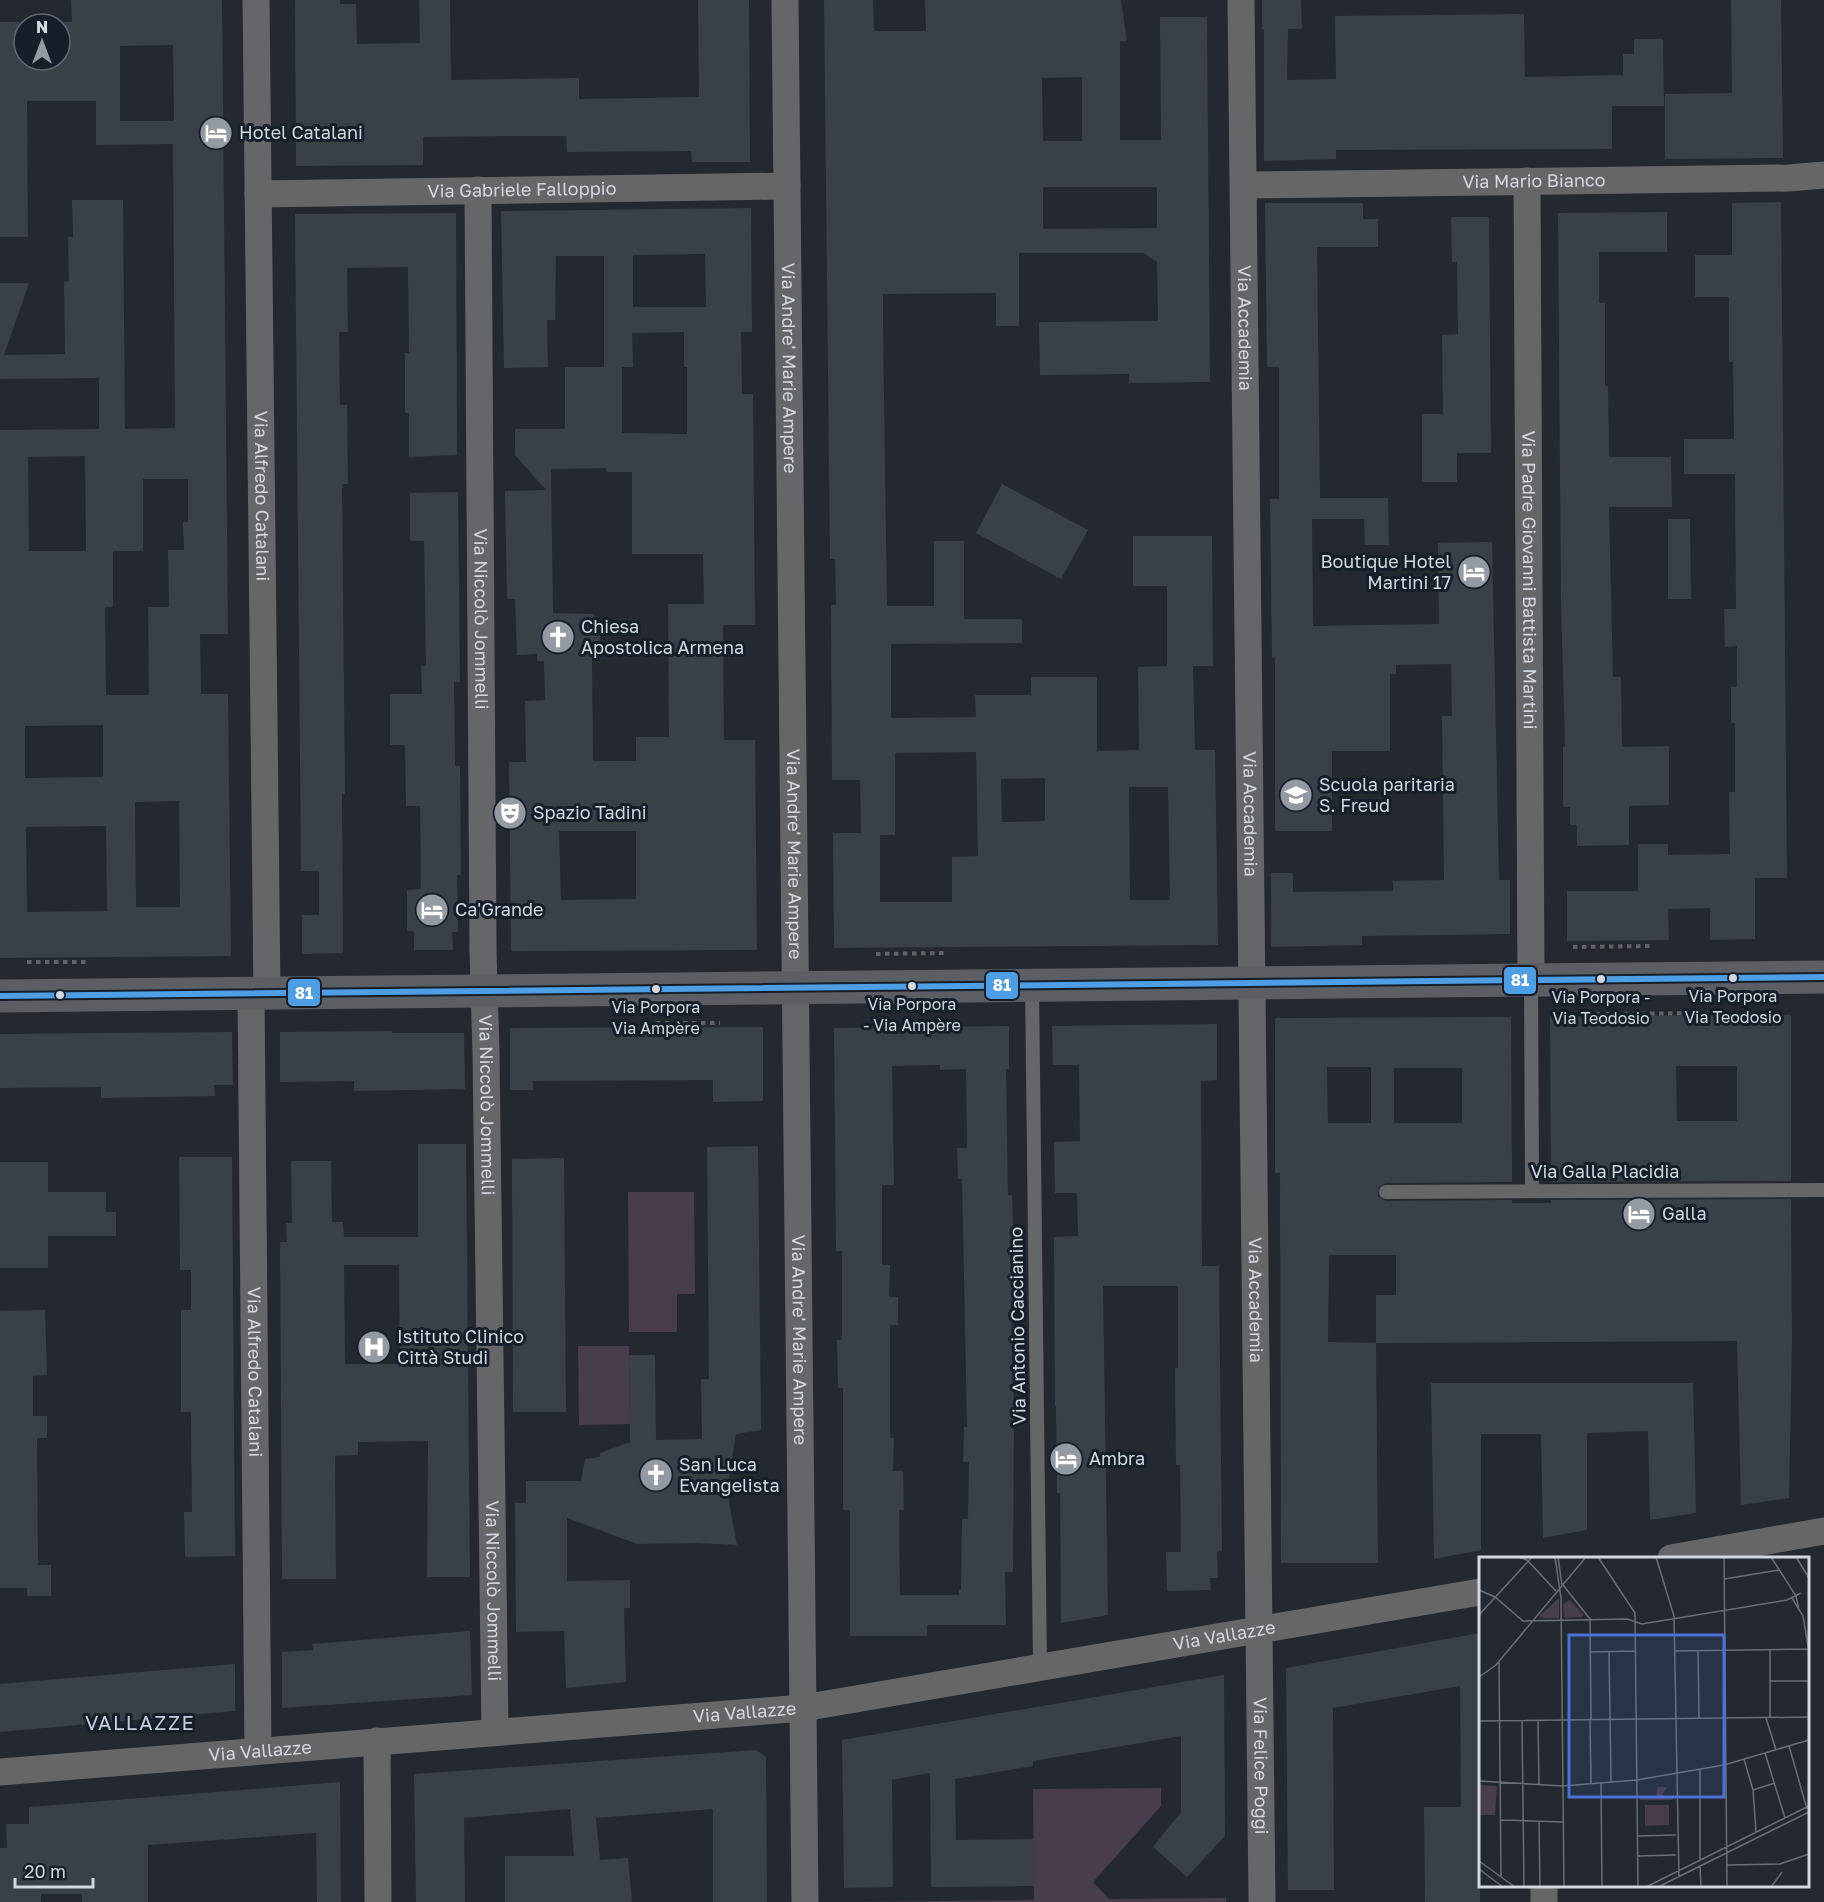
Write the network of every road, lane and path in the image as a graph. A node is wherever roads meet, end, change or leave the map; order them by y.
1 (256, 0) edge
2 (785, 0) edge
3 (1242, 0) edge
4 (1824, 175) edge
5 (1527, 182) junction
6 (1244, 185) junction
7 (787, 186) junction
8 (478, 190) junction
9 (258, 194) junction
10 (1573, 946) dead end
11 (1650, 946) dead end
12 (876, 954) dead end
13 (945, 954) dead end
14 (27, 962) dead end
15 (90, 962) dead end
16 (1824, 977) edge
17 (1531, 979) junction
18 (1252, 983) junction
19 (1032, 985) junction
20 (796, 988) junction
21 (485, 992) junction
22 (259, 994) junction
23 (0, 996) edge
24 (1716, 1012) dead end
25 (1596, 1014) dead end
26 (656, 1023) dead end
27 (720, 1023) dead end
28 (1824, 1190) edge
29 (1532, 1191) junction
30 (1386, 1192) dead end
31 (1824, 1531) edge
32 (1677, 1557) edge
33 (1479, 1592) edge
34 (1260, 1630) junction
35 (1040, 1667) junction
36 (803, 1708) junction
37 (495, 1732) junction
38 (377, 1742) junction
39 (258, 1750) junction
40 (0, 1772) edge
41 (378, 1902) edge
42 (805, 1902) edge
43 (1262, 1902) edge

1 - 9 street, Via Alfredo Catalani
2 - 7 street, Via Andre' Marie Ampere
3 - 6 street, Via Accademia
4 - 5 street, Via Mario Bianco
5 - 6 street, Via Mario Bianco
5 - 17 street, Via Padre Giovanni Battista Martini
6 - 18 street, Via Accademia
7 - 8 street, Via Gabriele Falloppio
7 - 20 street, Via Andre' Marie Ampere
8 - 9 street, Via Gabriele Falloppio
8 - 21 street, Via Niccolò Jommelli
9 - 22 street, Via Alfredo Catalani
10 - 11 path
12 - 13 path
14 - 15 path
16 - 17 main road
17 - 18 main road
17 - 29 lane
18 - 19 main road
18 - 34 street, Via Accademia
19 - 20 main road
19 - 35 lane, Via Antonio Caccianino
20 - 21 main road
20 - 36 street, Via Andre' Marie Ampere
21 - 22 main road
21 - 37 street, Via Niccolò Jommelli
22 - 23 main road
22 - 39 street, Via Alfredo Catalani
24 - 25 path
26 - 27 path
28 - 29 lane, Via Galla Placidia
29 - 30 lane, Via Galla Placidia
31 - 32 street
33 - 34 street, Via Vallazze
34 - 35 street, Via Vallazze
34 - 43 street, Via Felice Poggi
35 - 36 street, Via Vallazze
36 - 37 street, Via Vallazze
36 - 42 street, Via Andre' Marie Ampere
37 - 38 street, Via Vallazze
38 - 39 street, Via Vallazze
38 - 41 street
39 - 40 street, Via Vallazze

